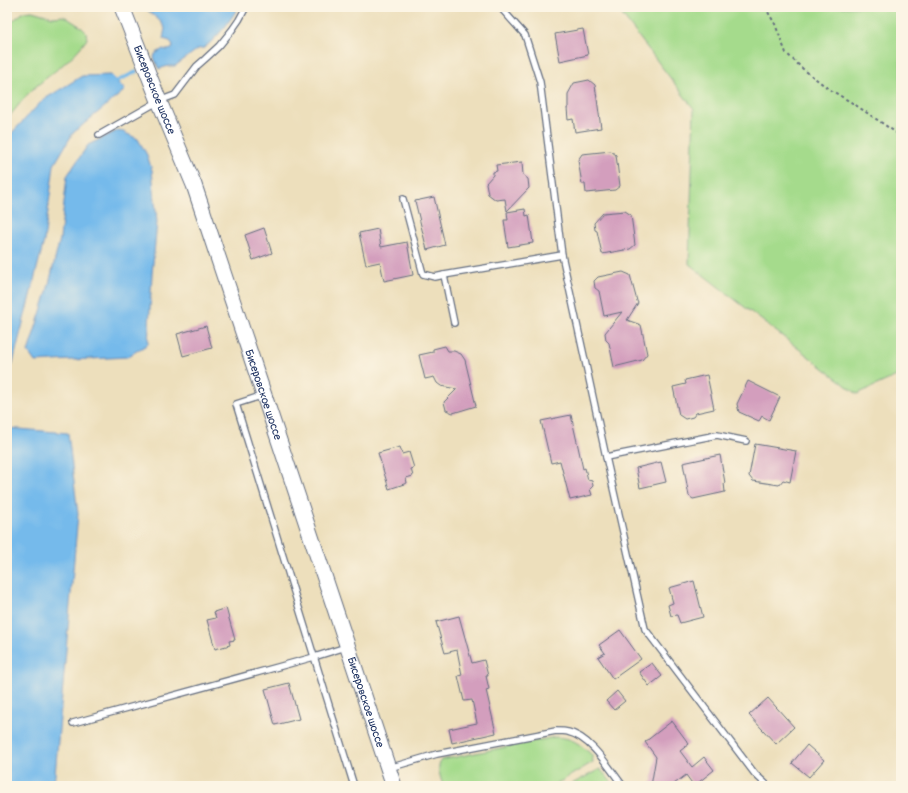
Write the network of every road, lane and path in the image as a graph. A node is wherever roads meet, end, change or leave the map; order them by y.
1 (122, 7) edge
2 (246, 7) edge
3 (500, 7) edge
4 (765, 7) edge
5 (159, 101) junction
6 (98, 135) dead end
7 (901, 136) edge
8 (403, 199) dead end
9 (562, 255) junction
10 (444, 276) junction
11 (454, 323) dead end
12 (264, 395) junction
13 (746, 441) dead end
14 (606, 457) junction
15 (347, 646) junction
16 (314, 657) junction
17 (73, 722) dead end
18 (388, 769) junction
19 (354, 786) edge
20 (394, 786) edge
21 (623, 786) edge
22 (768, 786) edge

1 - 5 main road, Бисеровское шоссе
2 - 5 lane
3 - 9 lane
4 - 7 path
5 - 6 lane
5 - 12 main road, Бисеровское шоссе
8 - 10 lane
9 - 10 lane
9 - 14 lane
10 - 11 lane
12 - 15 main road, Бисеровское шоссе
12 - 16 lane
13 - 14 lane
14 - 22 lane
15 - 16 lane
15 - 18 main road, Бисеровское шоссе
16 - 17 lane
16 - 19 lane
18 - 20 main road, Бисеровское шоссе
18 - 21 lane

